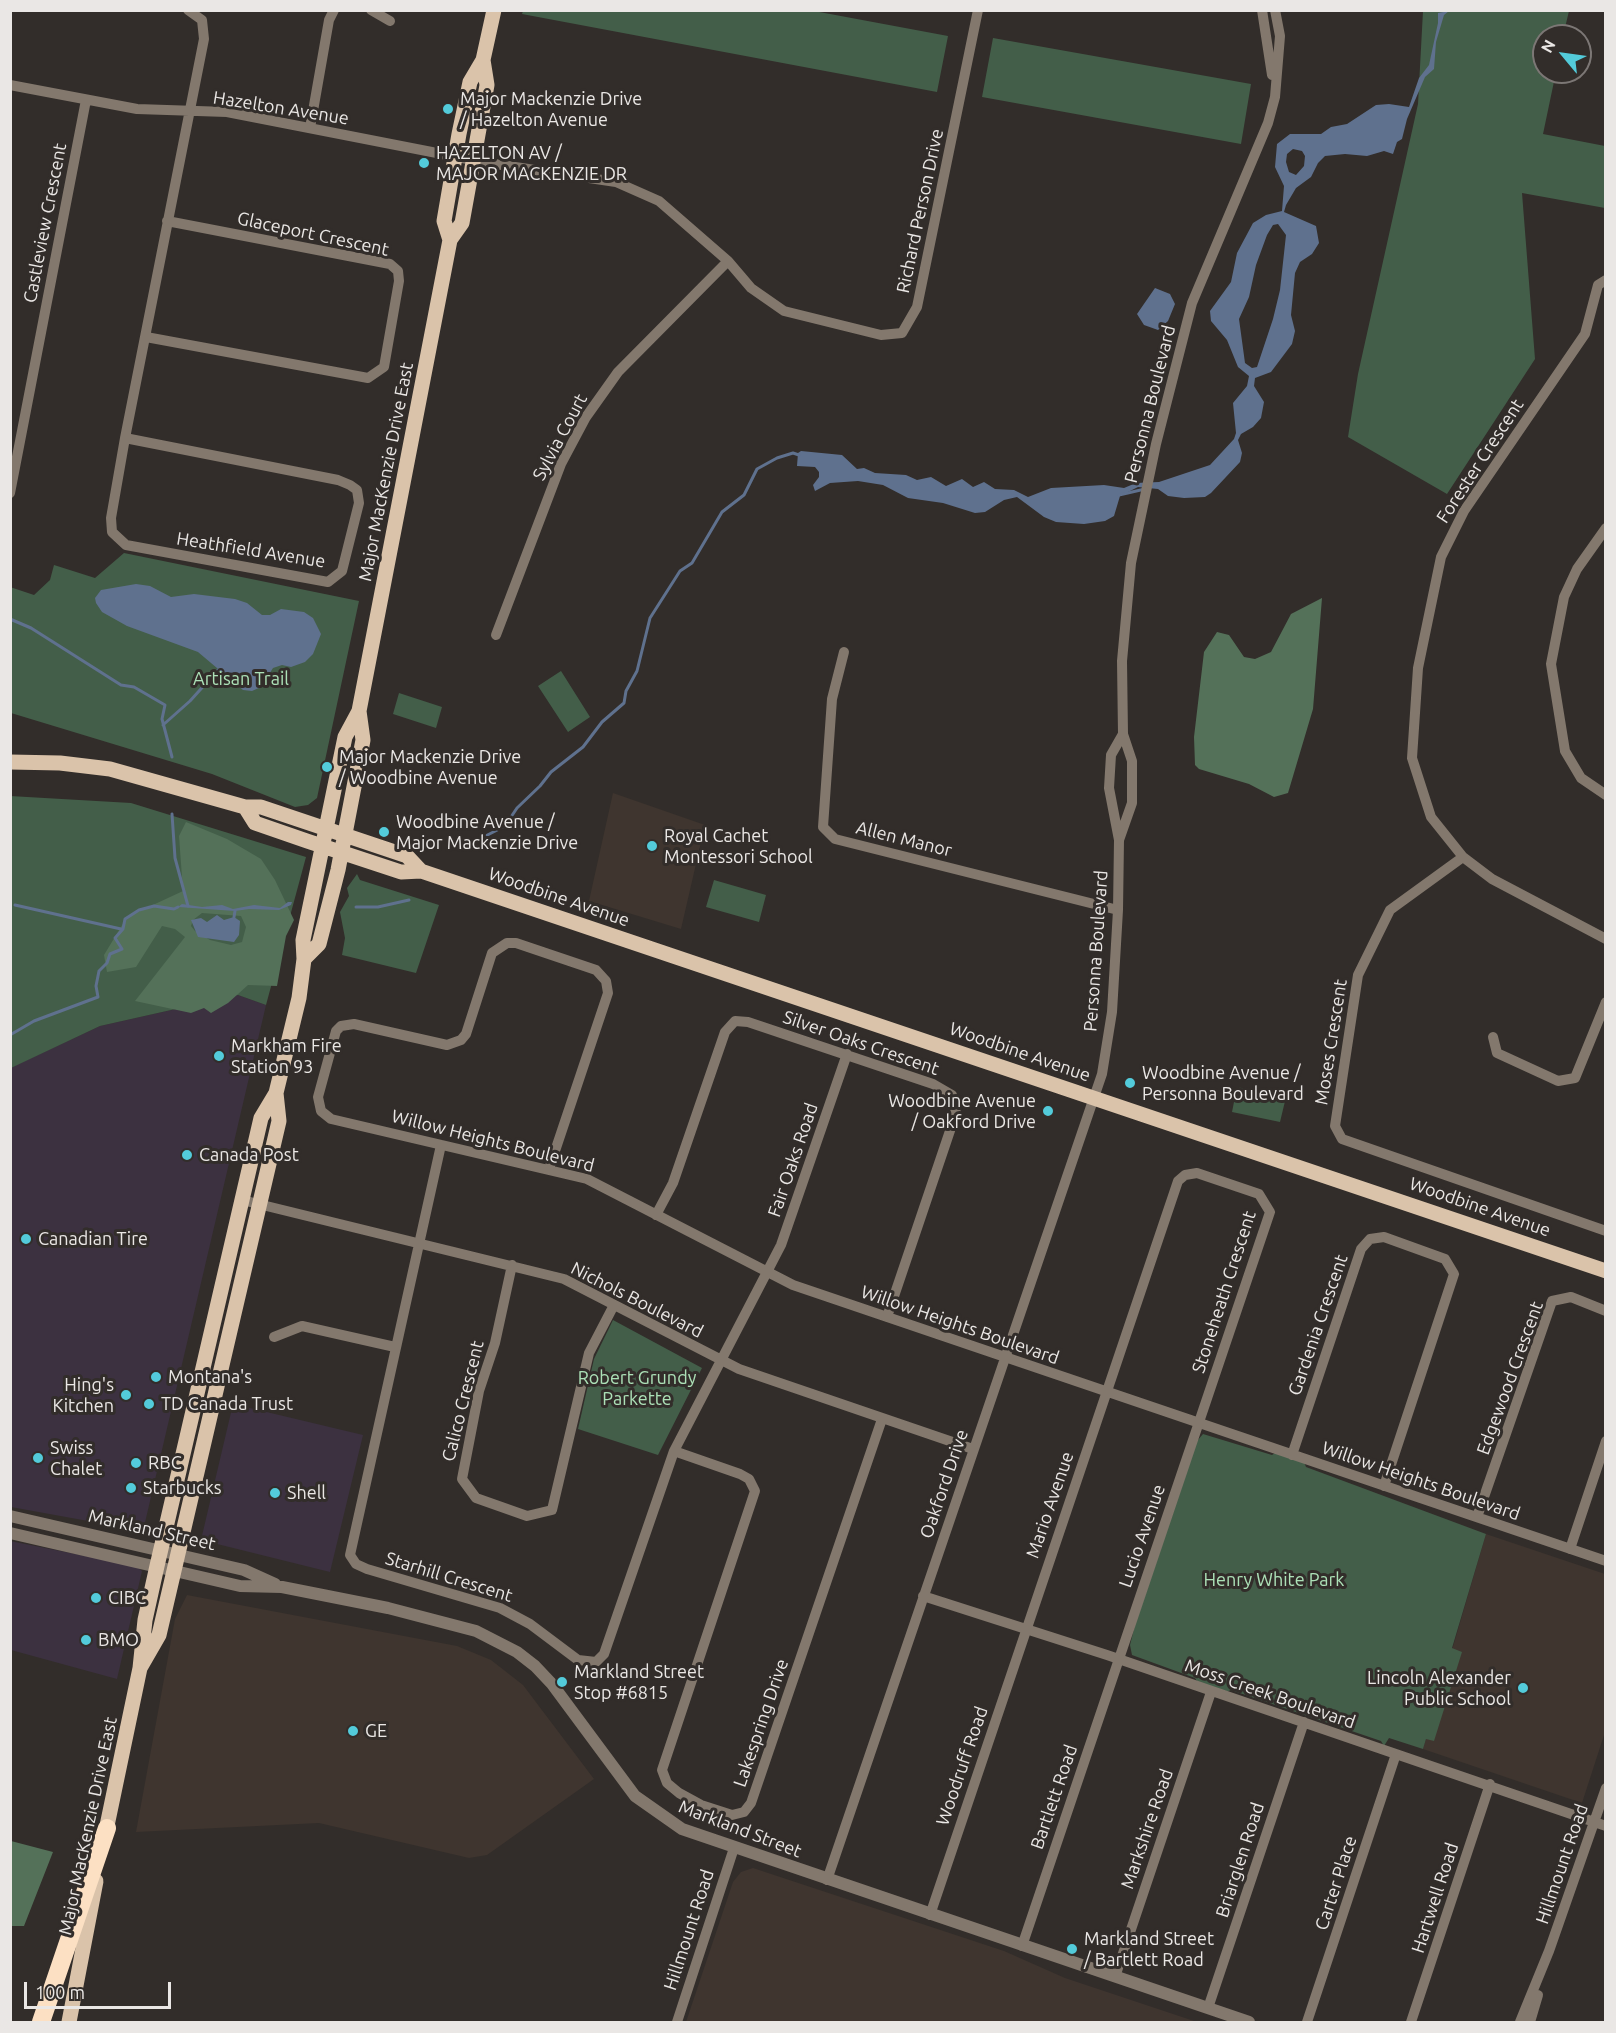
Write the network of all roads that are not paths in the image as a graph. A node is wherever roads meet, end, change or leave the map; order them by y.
1 (188, 10) edge
2 (334, 10) edge
3 (371, 10) edge
4 (494, 10) edge
5 (978, 10) edge
6 (1262, 10) edge
7 (1275, 10) edge
8 (390, 21) dead end
9 (483, 60) junction
10 (10, 85) edge
11 (1275, 97) junction
12 (86, 100) junction
13 (190, 112) junction
14 (310, 128) junction
15 (455, 156) junction
16 (474, 160) junction
17 (167, 221) junction
18 (450, 240) junction
19 (729, 261) junction
20 (1605, 280) edge
21 (146, 337) junction
22 (125, 438) junction
23 (10, 493) edge
24 (1605, 528) edge
25 (496, 635) dead end
26 (844, 652) dead end
27 (359, 711) junction
28 (1123, 734) junction
29 (10, 762) edge
30 (1605, 795) edge
31 (245, 807) junction
32 (326, 829) junction
33 (345, 835) junction
34 (1119, 840) junction
35 (323, 846) junction
36 (342, 852) junction
37 (1463, 857) junction
38 (421, 871) junction
39 (1118, 910) junction
40 (1605, 939) edge
41 (304, 959) junction
42 (1605, 1002) edge
43 (1493, 1037) dead end
44 (847, 1054) junction
45 (276, 1093) junction
46 (1095, 1099) junction
47 (441, 1144) junction
48 (549, 1169) junction
49 (242, 1200) junction
50 (260, 1205) junction
51 (656, 1215) junction
52 (1605, 1231) edge
53 (419, 1244) junction
54 (512, 1265) junction
55 (1605, 1271) edge
56 (768, 1274) junction
57 (614, 1305) junction
58 (1605, 1311) edge
59 (887, 1317) junction
60 (274, 1337) dead end
61 (395, 1347) junction
62 (1005, 1356) junction
63 (721, 1361) junction
64 (1105, 1392) junction
65 (882, 1419) junction
66 (1198, 1423) junction
67 (1605, 1441) edge
68 (973, 1449) junction
69 (674, 1451) junction
70 (1292, 1455) junction
71 (1384, 1486) junction
72 (10, 1516) edge
73 (1477, 1517) junction
74 (10, 1533) edge
75 (1570, 1549) junction
76 (161, 1551) junction
77 (178, 1554) junction
78 (1605, 1561) edge
79 (157, 1566) junction
80 (174, 1571) junction
81 (282, 1587) junction
82 (923, 1596) junction
83 (1026, 1628) junction
84 (1118, 1659) junction
85 (141, 1668) junction
86 (1211, 1692) junction
87 (1304, 1722) junction
88 (1396, 1754) junction
89 (1490, 1784) junction
90 (1605, 1788) edge
91 (1594, 1822) junction
92 (1605, 1826) edge
93 (107, 1828) junction
94 (734, 1848) junction
95 (827, 1880) junction
96 (930, 1915) junction
97 (1022, 1946) junction
98 (1549, 1951) junction
99 (1115, 1977) junction
100 (73, 1992) junction
101 (1208, 2008) junction
102 (41, 2022) edge
103 (62, 2022) edge
104 (69, 2022) edge
105 (676, 2022) edge
106 (1249, 2022) edge
107 (1307, 2022) edge
108 (1411, 2022) edge
109 (1520, 2022) edge
110 (1530, 2022) edge

1 - 13 street, Heathfield Avenue
2 - 14 street
3 - 8 street
4 - 9 main road, Major MacKenzie Drive East
5 - 19 street, Richard Person Drive
6 - 11 street, Personna Boulevard
7 - 11 street, Personna Boulevard
9 - 15 main road, Major MacKenzie Drive East
9 - 16 main road, Major MacKenzie Drive East
10 - 12 street, Hazelton Avenue
11 - 28 street, Personna Boulevard
12 - 13 street, Hazelton Avenue
12 - 23 street, Castleview Crescent
13 - 14 street, Hazelton Avenue
13 - 17 street, Heathfield Avenue
14 - 15 street, Hazelton Avenue
15 - 16 street, Hazelton Avenue
15 - 18 main road, Major MacKenzie Drive East
16 - 18 main road, Major MacKenzie Drive East
16 - 19 street, Richard Person Drive
17 - 21 street, Heathfield Avenue
17 - 21 street, Glaceport Crescent
18 - 27 main road, Major MacKenzie Drive East
19 - 25 street, Sylvia Court
20 - 37 street, Forester Crescent
21 - 22 street, Heathfield Avenue
22 - 22 street, Heathfield Avenue
24 - 30 street
26 - 39 street, Allen Manor
27 - 32 main road, Major MacKenzie Drive East
27 - 33 main road, Major MacKenzie Drive East
28 - 34 street, Personna Boulevard
28 - 34 street, Personna Boulevard
29 - 31 main road, Woodbine Avenue
31 - 32 main road, Woodbine Avenue
31 - 35 main road, Woodbine Avenue
32 - 33 main road, Woodbine Avenue
32 - 35 main road, Major MacKenzie Drive East
33 - 36 main road, Major MacKenzie Drive East
33 - 38 main road, Woodbine Avenue
34 - 39 street, Personna Boulevard
35 - 36 main road, Woodbine Avenue
35 - 41 main road, Major MacKenzie Drive East
36 - 38 main road, Woodbine Avenue
36 - 41 main road, Major MacKenzie Drive East
37 - 40 street, Forester Crescent
37 - 52 street, Moses Crescent
38 - 46 main road, Woodbine Avenue
39 - 46 street, Personna Boulevard
41 - 45 main road, Major MacKenzie Drive East
42 - 43 street
44 - 51 street, Silver Oaks Crescent
44 - 56 street, Fair Oaks Road
44 - 59 street, Silver Oaks Crescent
45 - 49 main road, Major MacKenzie Drive East
45 - 50 main road, Major MacKenzie Drive East
46 - 55 main road, Woodbine Avenue
46 - 62 street, Oakford Drive
47 - 48 street, Willow Heights Boulevard
47 - 48 street, Willow Heights Boulevard
47 - 53 street, Starhill Crescent
48 - 51 street, Willow Heights Boulevard
49 - 50 street, Nichols Boulevard
49 - 76 main road, Major MacKenzie Drive East
50 - 53 street, Nichols Boulevard
50 - 77 main road, Major MacKenzie Drive East
51 - 56 street, Willow Heights Boulevard
53 - 54 street, Nichols Boulevard
53 - 61 street, Starhill Crescent
54 - 57 street, Nichols Boulevard
54 - 57 street, Calico Crescent
56 - 59 street, Willow Heights Boulevard
56 - 63 street, Starhill Crescent
57 - 63 street, Nichols Boulevard
58 - 73 street, Edgewood Crescent
59 - 62 street, Willow Heights Boulevard
60 - 61 street
61 - 69 street, Starhill Crescent
62 - 64 street, Willow Heights Boulevard
62 - 68 street, Oakford Drive
63 - 65 street, Nichols Boulevard
63 - 69 street, Starhill Crescent
64 - 66 street, Willow Heights Boulevard
64 - 66 street, Stoneheath Crescent
64 - 83 street, Mario Avenue
65 - 68 street, Nichols Boulevard
65 - 69 street, Lakespring Drive
66 - 70 street, Willow Heights Boulevard
66 - 84 street, Lucio Avenue
67 - 75 street
68 - 82 street, Oakford Drive
70 - 71 street, Willow Heights Boulevard
70 - 71 street, Gardenia Crescent
71 - 73 street, Willow Heights Boulevard
72 - 76 street, Markland Street
73 - 75 street, Willow Heights Boulevard
74 - 79 street, Markland Street
75 - 78 street, Willow Heights Boulevard
76 - 77 street, Markland Street
76 - 79 main road, Major MacKenzie Drive East
77 - 80 main road, Major MacKenzie Drive East
77 - 81 street, Markland Street
79 - 80 street, Markland Street
79 - 85 main road, Major MacKenzie Drive East
80 - 81 street, Markland Street
80 - 85 main road, Major MacKenzie Drive East
81 - 94 street, Markland Street
82 - 83 street, Moss Creek Boulevard
82 - 95 street, Oakford Drive
83 - 84 street, Moss Creek Boulevard
83 - 96 street, Woodruff Road
84 - 86 street, Moss Creek Boulevard
84 - 97 street, Bartlett Road
85 - 93 main road, Major MacKenzie Drive East
86 - 87 street, Moss Creek Boulevard
86 - 99 street, Markshire Road
87 - 88 street, Moss Creek Boulevard
87 - 101 street, Briarglen Road
88 - 89 street, Moss Creek Boulevard
88 - 107 street, Carter Place
89 - 91 street, Moss Creek Boulevard
89 - 108 street, Hartwell Road
90 - 91 street, Hillmount Road
91 - 92 street, Moss Creek Boulevard
91 - 98 street, Hillmount Road
93 - 100 main road, Major MacKenzie Drive East
93 - 102 highway
94 - 95 street, Markland Street
94 - 105 street, Hillmount Road
95 - 96 street, Markland Street
96 - 97 street, Markland Street
97 - 99 street, Markland Street
98 - 109 street, Hillmount Road
98 - 110 street, Hillmount Road
99 - 101 street, Markland Street
100 - 103 main road, Major MacKenzie Drive East
100 - 104 main road, Major MacKenzie Drive East
101 - 106 street, Markland Street

